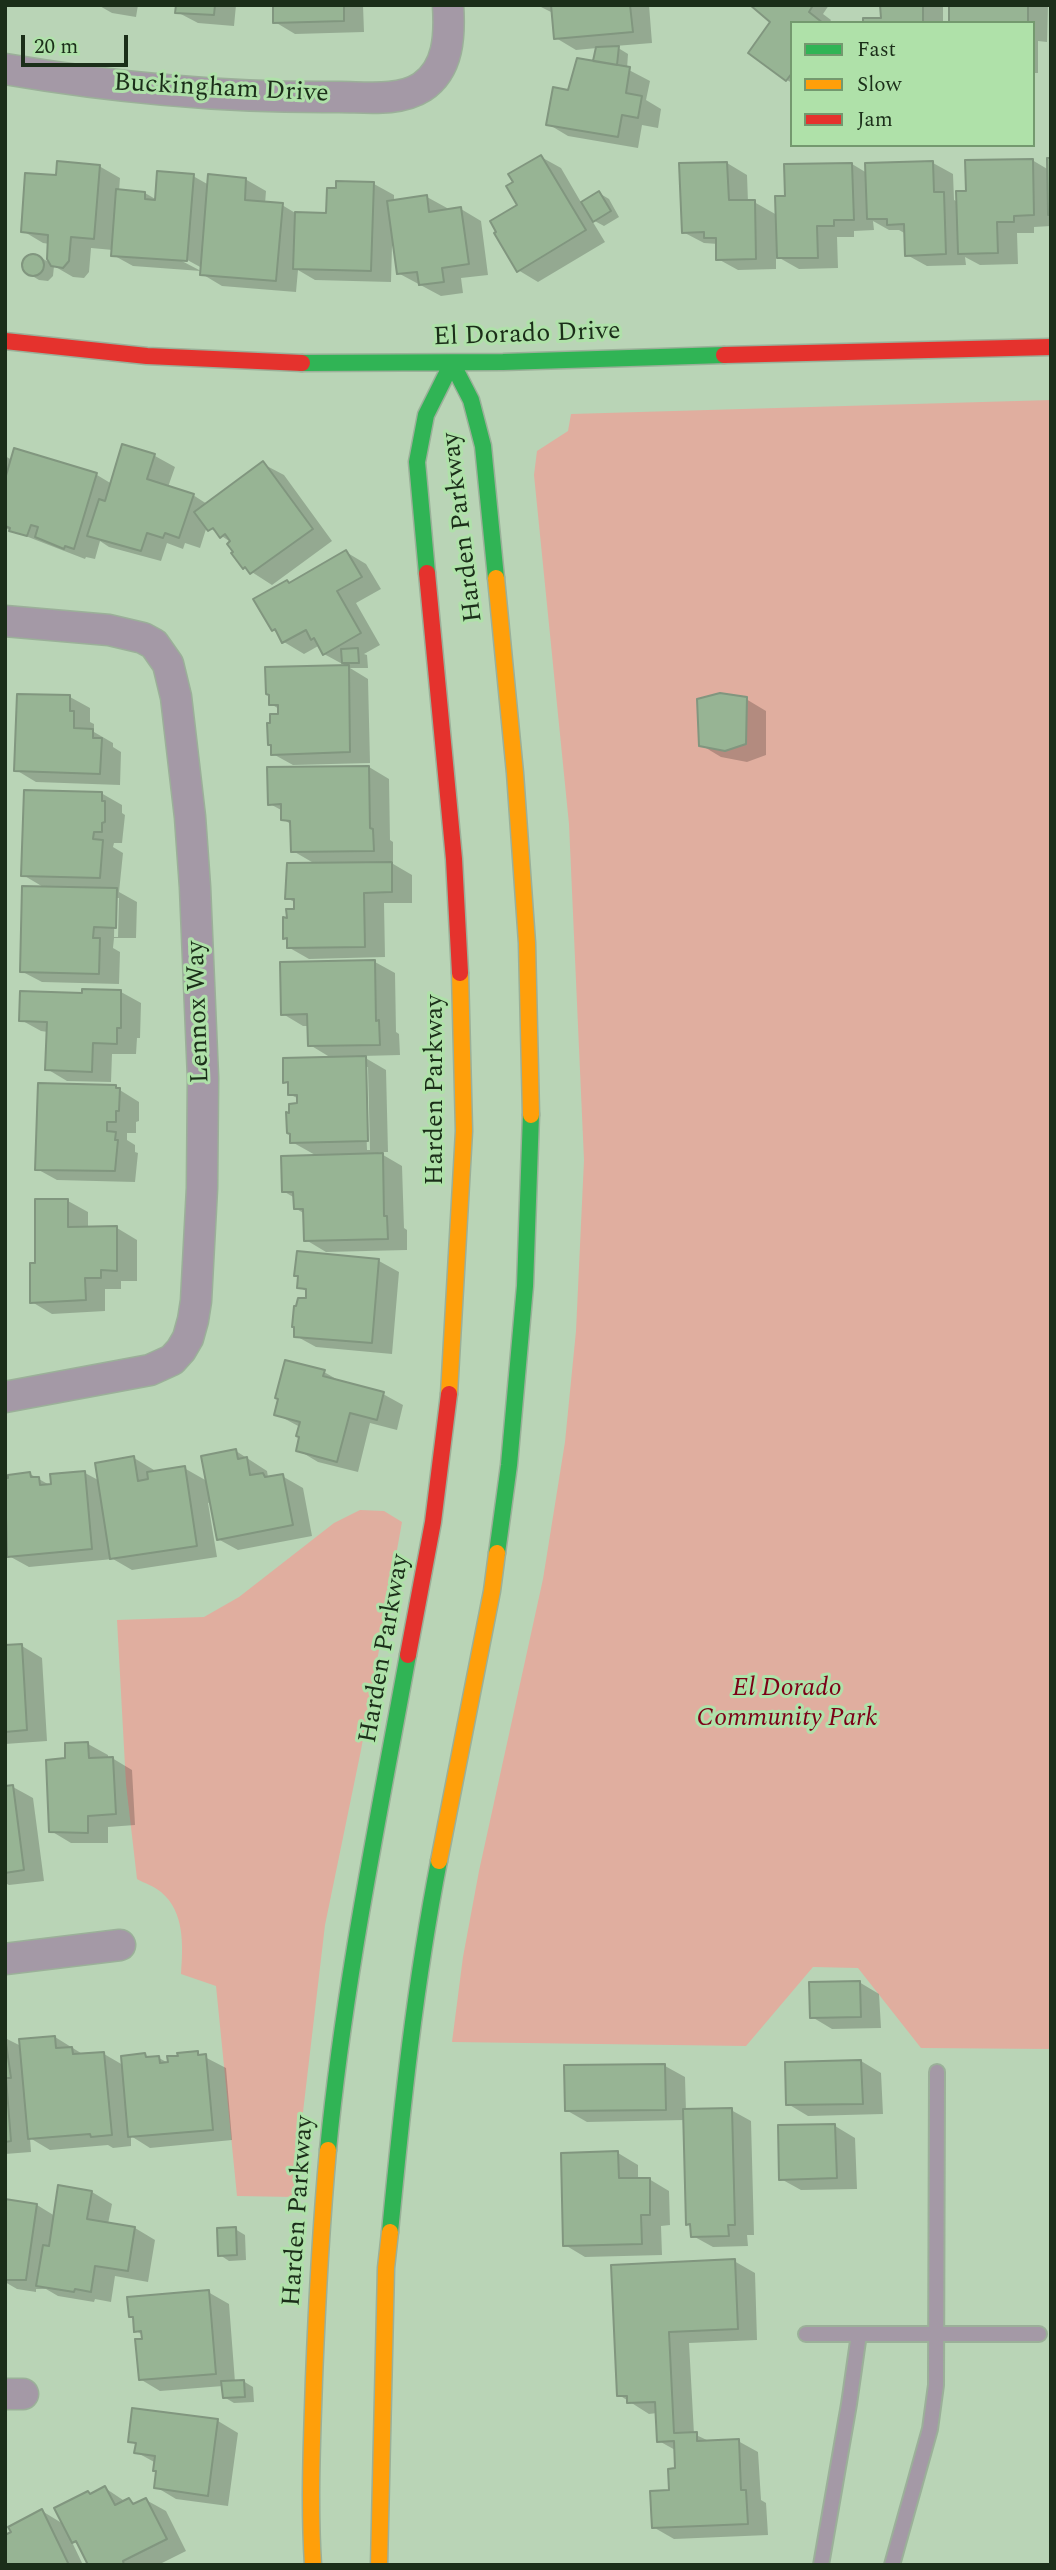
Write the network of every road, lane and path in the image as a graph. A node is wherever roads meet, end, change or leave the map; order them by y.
1 (448, 5) edge
2 (5, 69) edge
3 (5, 341) edge
4 (1051, 347) edge
5 (452, 363) junction
6 (5, 621) edge
7 (5, 1397) edge
8 (120, 1945) dead end
9 (5, 1959) edge
10 (937, 2072) dead end
11 (806, 2334) dead end
12 (859, 2334) junction
13 (936, 2334) junction
14 (1039, 2334) dead end
15 (313, 2565) edge
16 (379, 2565) edge
17 (821, 2565) edge
18 (892, 2565) edge

1 - 2 street, Buckingham Drive
3 - 5 street, El Dorado Drive
4 - 5 street, El Dorado Drive
5 - 15 street, Harden Parkway
5 - 16 street, Harden Parkway
6 - 7 street, Lennox Way
8 - 9 street
10 - 13 lane
11 - 12 lane
12 - 13 lane
12 - 17 lane
13 - 14 lane
13 - 18 lane

